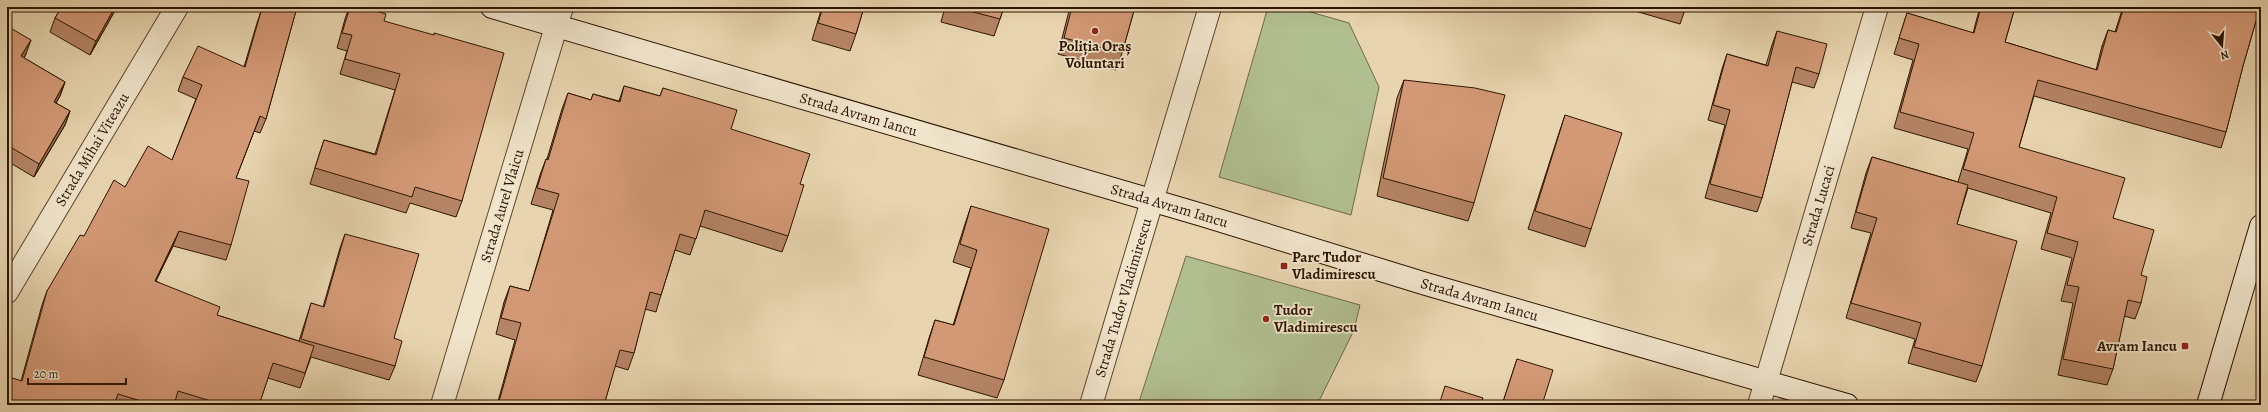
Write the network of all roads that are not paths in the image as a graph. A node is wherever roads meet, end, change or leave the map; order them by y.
1 (177, 7) edge
2 (492, 7) edge
3 (1210, 7) edge
4 (1877, 7) edge
5 (559, 16) edge
6 (1152, 200) junction
7 (2260, 232) edge
8 (7, 292) edge
9 (1766, 382) junction
10 (442, 405) edge
11 (1091, 405) edge
12 (1759, 405) edge
13 (1847, 405) edge
14 (2208, 405) edge

1 - 8 street, Strada Mihai Viteazu
2 - 5 street, Strada Avram Iancu
3 - 6 street, Strada Tudor Vladimirescu
4 - 9 street, Strada Lucaci
5 - 6 street, Strada Avram Iancu
5 - 10 street, Strada Aurel Vlaicu
6 - 9 street, Strada Avram Iancu
6 - 11 street, Strada Tudor Vladimirescu
7 - 14 street
9 - 12 street, Strada Lucaci
9 - 13 street, Strada Avram Iancu

